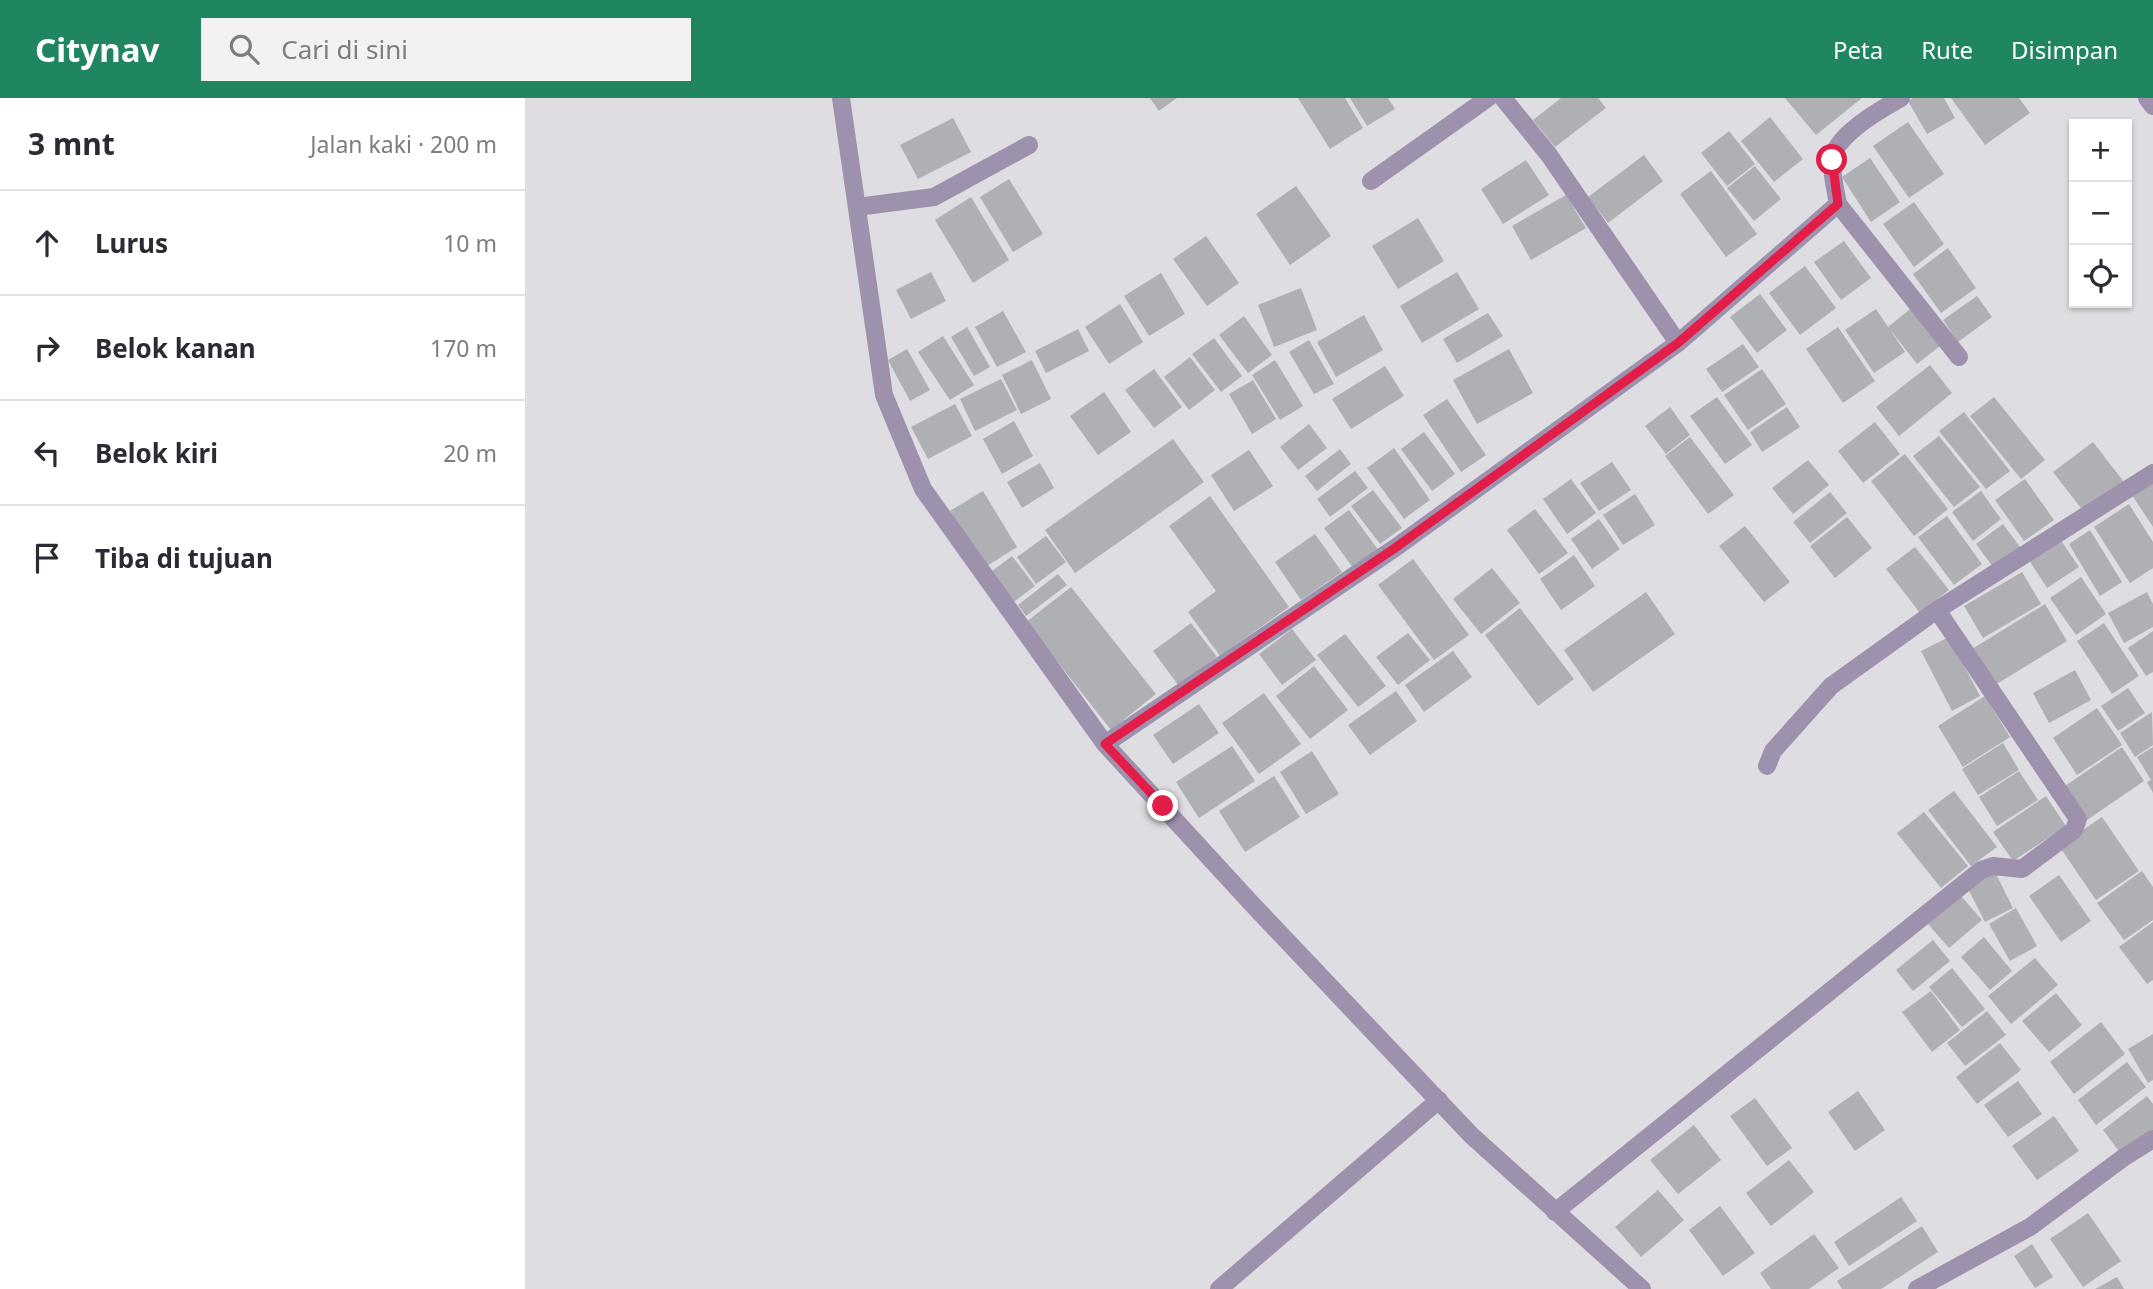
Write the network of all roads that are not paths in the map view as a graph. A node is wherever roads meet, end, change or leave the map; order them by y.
1 (841, 98) edge
2 (1488, 98) edge
3 (1503, 98) edge
4 (1901, 98) edge
5 (2147, 98) edge
6 (1878, 103) edge
7 (2153, 106) edge
8 (1029, 145) dead end
9 (1371, 181) dead end
10 (1838, 204) junction
11 (857, 207) junction
12 (1678, 343) junction
13 (1959, 357) dead end
14 (2153, 472) edge
15 (1937, 610) junction
16 (1105, 744) junction
17 (1767, 766) dead end
18 (1439, 1100) junction
19 (2153, 1139) edge
20 (1555, 1212) junction
21 (1219, 1289) edge
22 (1642, 1289) edge
23 (1917, 1289) edge

1 - 11 street
2 - 9 street
3 - 12 street
4 - 6 street
5 - 7 street
6 - 10 street
8 - 11 street
10 - 12 street
10 - 13 street
11 - 16 street
12 - 16 street
14 - 15 street
15 - 17 street
15 - 20 street
16 - 18 street
18 - 20 street
18 - 21 street
19 - 23 street
20 - 22 street

